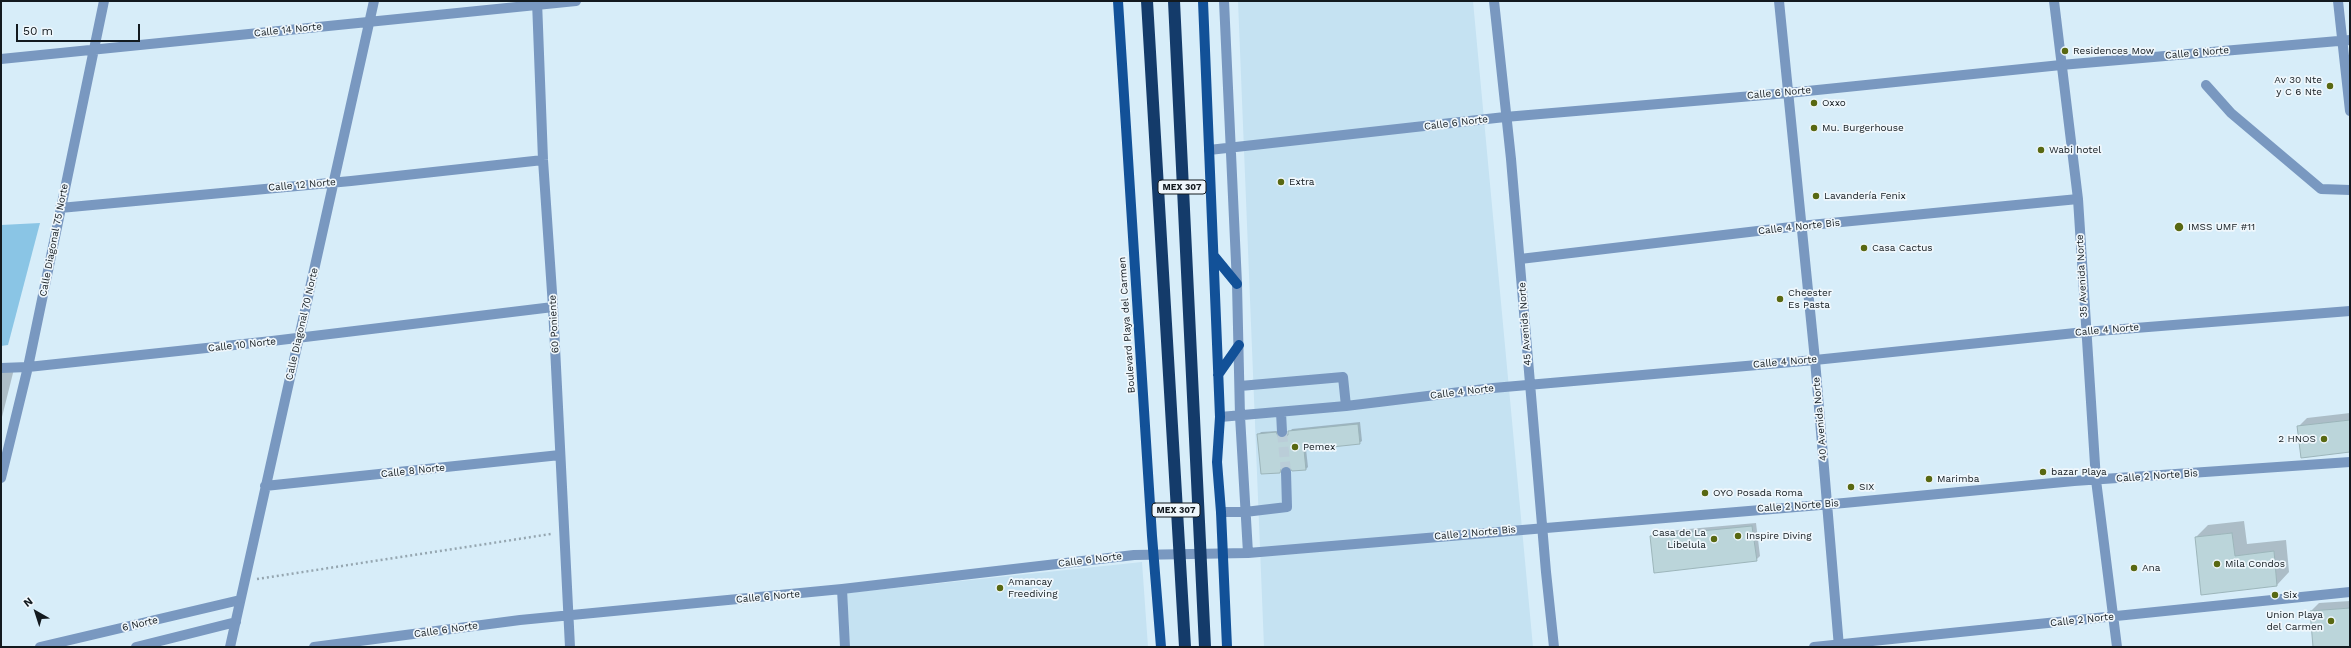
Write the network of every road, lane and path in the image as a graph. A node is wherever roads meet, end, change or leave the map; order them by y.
1 (104, 1) edge
2 (374, 1) edge
3 (576, 1) edge
4 (1118, 1) edge
5 (1147, 1) edge
6 (1174, 1) edge
7 (1203, 1) edge
8 (1224, 1) edge
9 (1494, 1) edge
10 (1779, 1) edge
11 (2054, 1) edge
12 (2338, 1) edge
13 (537, 3) edge
14 (369, 21) junction
15 (2346, 41) edge
16 (93, 49) junction
17 (1, 59) edge
18 (2061, 65) junction
19 (2206, 85) dead end
20 (1788, 92) junction
21 (2350, 111) edge
22 (1505, 117) junction
23 (1230, 148) junction
24 (1208, 150) junction
25 (543, 160) junction
26 (334, 182) junction
27 (2350, 190) edge
28 (2078, 199) junction
29 (60, 208) junction
30 (1800, 226) junction
31 (1214, 256) junction
32 (1520, 259) junction
33 (1237, 284) junction
34 (553, 307) junction
35 (2350, 311) edge
36 (2085, 332) junction
37 (298, 338) junction
38 (1239, 346) junction
39 (1815, 360) junction
40 (28, 367) junction
41 (1, 368) edge
42 (1218, 375) junction
43 (1530, 385) junction
44 (1240, 386) junction
45 (1346, 406) junction
46 (1281, 412) junction
47 (1240, 416) junction
48 (1220, 417) junction
49 (1282, 432) tunnel mouth
50 (560, 455) junction
51 (2350, 462) edge
52 (1286, 472) tunnel mouth
53 (1, 478) edge
54 (2096, 480) junction
55 (265, 486) junction
56 (1827, 503) junction
57 (1221, 512) junction
58 (1245, 512) junction
59 (1542, 528) junction
60 (564, 532) junction
61 (1155, 553) junction
62 (1248, 553) junction
63 (1222, 554) junction
64 (245, 581) junction
65 (842, 590) junction
66 (2350, 592) edge
67 (240, 600) junction
68 (568, 616) junction
69 (2115, 617) junction
70 (236, 622) junction
71 (1838, 646) edge
72 (40, 647) edge
73 (136, 647) edge
74 (230, 647) edge
75 (314, 647) edge
76 (570, 647) edge
77 (845, 647) edge
78 (1161, 647) edge
79 (1185, 647) edge
80 (1205, 647) edge
81 (1227, 647) edge
82 (1554, 647) edge
83 (1814, 647) edge
84 (2118, 647) edge

1 - 16 street, Calle Diagonal 75 Norte
2 - 14 street, Calle Diagonal 70 Norte
3 - 13 street, Calle 14 Norte
4 - 61 main road, Boulevard Playa del Carmen
5 - 79 highway, MEX 307
6 - 80 highway, MEX 307
7 - 24 main road
8 - 23 street
9 - 22 street, 45 Avenida Norte
10 - 20 street, 40 Avenida Norte
11 - 18 street, 35 Avenida Norte
12 - 15 street
13 - 14 street, Calle 14 Norte
13 - 25 street, 60 Poniente
14 - 16 street, Calle 14 Norte
14 - 26 street, Calle Diagonal 70 Norte
15 - 18 street, Calle 6 Norte
15 - 21 street
16 - 17 street, Calle 14 Norte
16 - 29 street, Calle Diagonal 75 Norte
18 - 20 street, Calle 6 Norte
18 - 28 street, 35 Avenida Norte
19 - 27 street
20 - 22 street, Calle 6 Norte
20 - 30 street, 40 Avenida Norte
22 - 23 street, Calle 6 Norte
22 - 32 street, 45 Avenida Norte
23 - 24 street, Calle 6 Norte
23 - 33 street
24 - 31 main road
25 - 26 street, Calle 12 Norte
25 - 34 street, 60 Poniente
26 - 29 street, Calle 12 Norte
26 - 37 street, Calle Diagonal 70 Norte
28 - 30 street, Calle 4 Norte Bis
28 - 36 street, 35 Avenida Norte
29 - 40 street, Calle Diagonal 75 Norte
30 - 32 street, Calle 4 Norte Bis
30 - 39 street, 40 Avenida Norte
31 - 33 main road
31 - 42 main road
32 - 43 street, 45 Avenida Norte
33 - 38 street
34 - 37 street, Calle 10 Norte
34 - 50 street, 60 Poniente
35 - 36 street, Calle 4 Norte
36 - 39 street, Calle 4 Norte
36 - 54 street, 35 Avenida Norte
37 - 40 street, Calle 10 Norte
37 - 55 street, Calle Diagonal 70 Norte
38 - 42 main road
38 - 44 street
39 - 43 street, Calle 4 Norte
39 - 56 street, 40 Avenida Norte
40 - 41 street, Calle 10 Norte
40 - 53 street, Calle Diagonal 75 Norte
42 - 48 main road
43 - 45 street, Calle 4 Norte
43 - 59 street, 45 Avenida Norte
44 - 45 street
44 - 47 street
45 - 46 street, Calle 4 Norte
46 - 47 street, Calle 4 Norte
46 - 49 street
47 - 48 street, Calle 4 Norte
47 - 58 street
48 - 57 main road
50 - 55 street, Calle 8 Norte
50 - 60 street, 60 Poniente
51 - 54 street, Calle 2 Norte Bis
52 - 58 street
54 - 56 street, Calle 2 Norte Bis
54 - 69 street, 35 Avenida Norte
55 - 64 street, Calle Diagonal 70 Norte
56 - 59 street, Calle 2 Norte Bis
56 - 71 street, 40 Avenida Norte
57 - 58 street
57 - 63 main road
58 - 62 street
59 - 62 street, Calle 2 Norte Bis
59 - 82 street, 45 Avenida Norte
60 - 64 path
60 - 68 street, 60 Poniente
61 - 63 street, Calle 6 Norte
61 - 65 street, Calle 6 Norte
61 - 78 main road, Boulevard Playa del Carmen
62 - 63 street, Calle 2 Norte Bis
63 - 81 main road
64 - 67 street, Calle Diagonal 70 Norte
65 - 68 street, Calle 6 Norte
65 - 77 street
66 - 69 street, Calle 2 Norte
67 - 70 street, Calle Diagonal 70 Norte
67 - 72 street, 6 Norte
68 - 75 street, Calle 6 Norte
68 - 76 street, 60 Poniente
69 - 71 street, Calle 2 Norte
69 - 84 street, 35 Avenida Norte
70 - 73 street
70 - 74 street, Calle Diagonal 70 Norte
71 - 83 street, Calle 2 Norte

